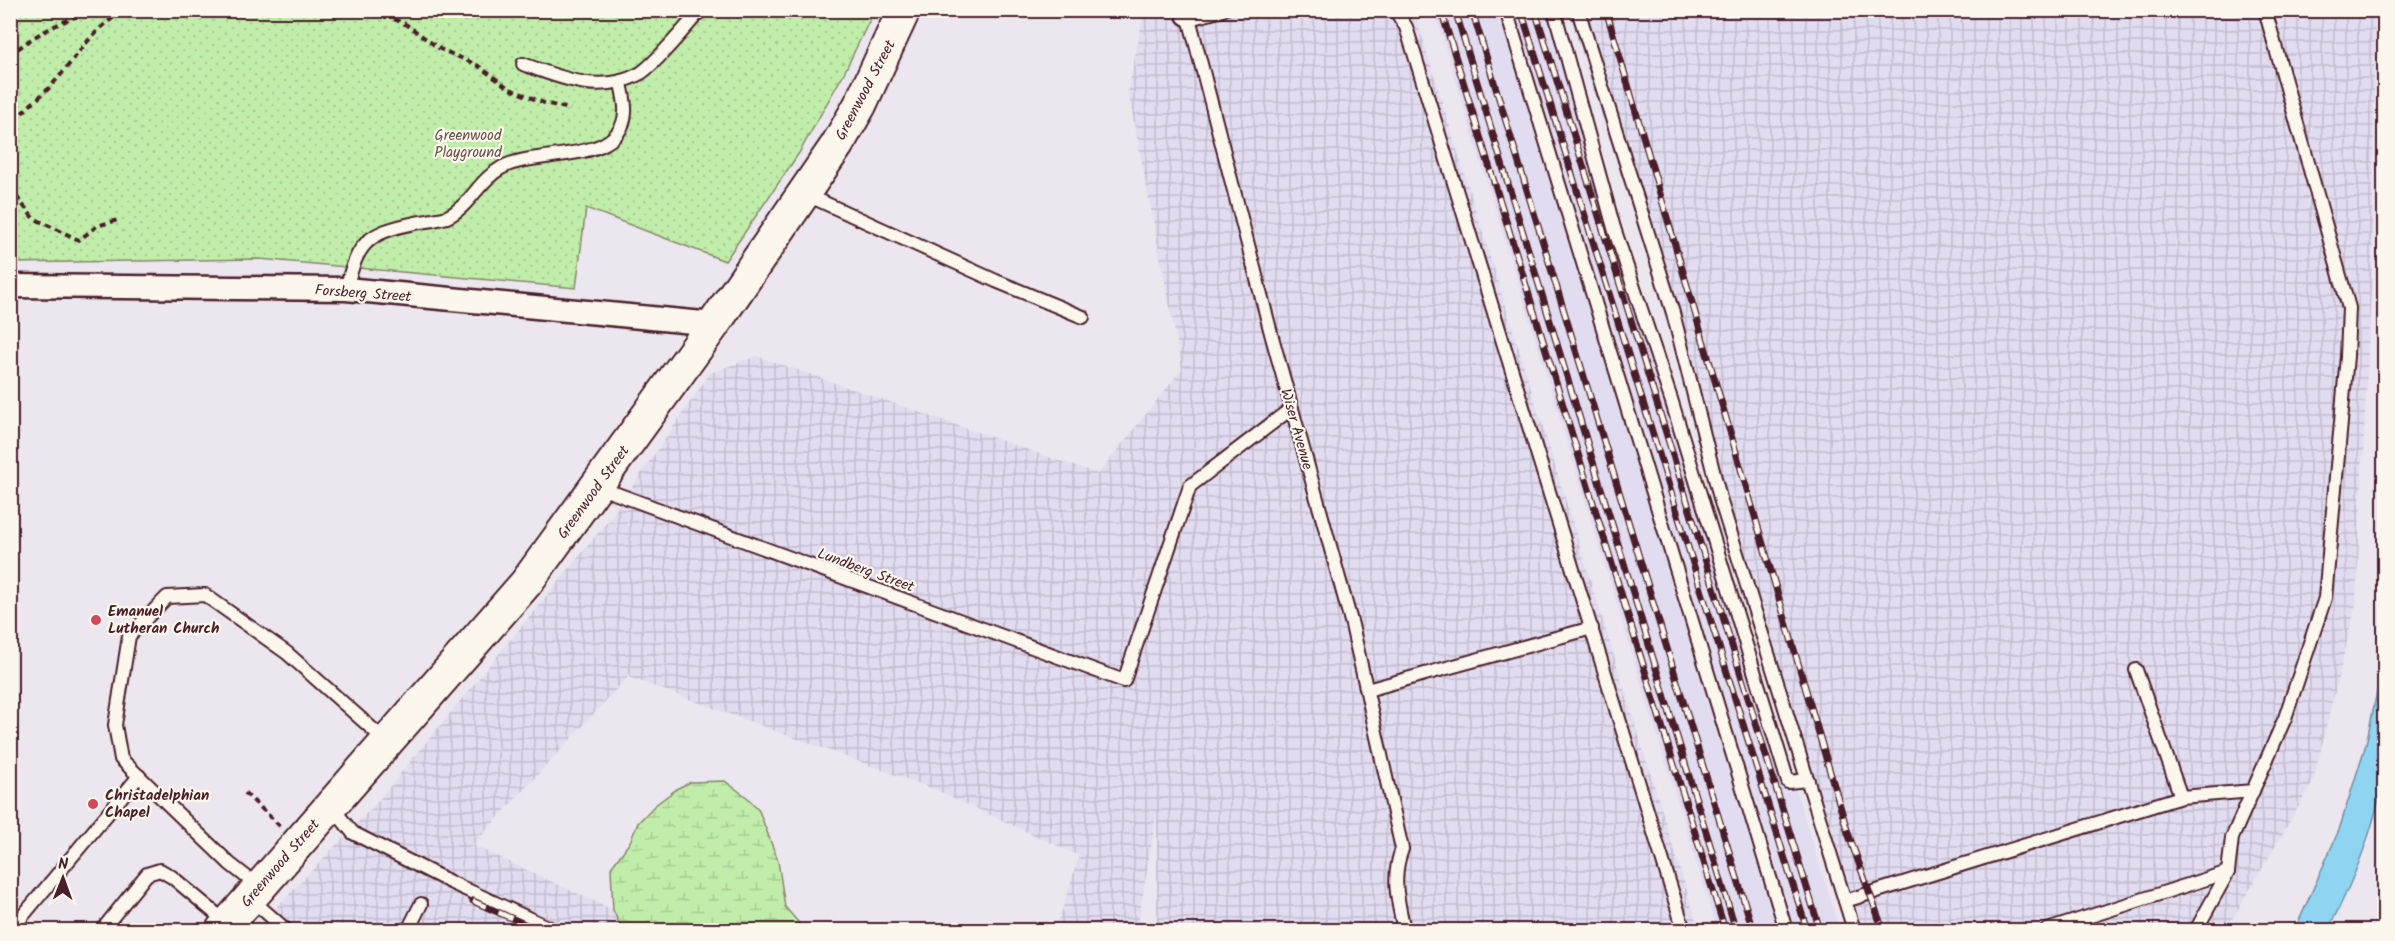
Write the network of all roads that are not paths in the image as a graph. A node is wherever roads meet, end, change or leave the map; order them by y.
1 (701, 10) edge
2 (904, 10) edge
3 (1223, 10) edge
4 (1395, 10) edge
5 (1506, 10) edge
6 (1554, 10) edge
7 (1578, 10) edge
8 (2265, 10) edge
9 (1188, 15) edge
10 (523, 64) dead end
11 (621, 81) junction
12 (804, 193) junction
13 (10, 286) edge
14 (346, 289) junction
15 (1083, 317) dead end
16 (714, 324) junction
17 (1292, 408) junction
18 (598, 487) junction
19 (1592, 628) junction
20 (2136, 670) dead end
21 (1367, 690) junction
22 (387, 741) junction
23 (139, 776) junction
24 (1808, 780) junction
25 (2253, 791) junction
26 (2181, 797) junction
27 (331, 806) junction
28 (2228, 872) junction
29 (255, 893) junction
30 (1845, 901) junction
31 (421, 904) dead end
32 (225, 927) edge
33 (11, 930) edge
34 (102, 930) edge
35 (286, 930) edge
36 (408, 930) edge
37 (554, 930) edge
38 (1404, 930) edge
39 (1684, 930) edge
40 (1786, 930) edge
41 (1854, 930) edge
42 (2047, 930) edge
43 (2196, 930) edge

1 - 11 lane
2 - 12 main road, Greenwood Street
3 - 9 lane
4 - 19 lane
5 - 40 lane
6 - 24 lane
7 - 24 lane
8 - 25 lane
9 - 17 lane, Wiser Avenue
10 - 11 lane
11 - 14 lane
12 - 15 lane
12 - 16 main road, Greenwood Street
13 - 14 street, Forsberg Street
14 - 16 street, Forsberg Street
16 - 18 main road, Greenwood Street
17 - 18 lane, Lundberg Street
17 - 21 lane, Wiser Avenue
18 - 22 main road, Greenwood Street
19 - 21 lane
19 - 39 lane
20 - 26 lane
21 - 38 lane, Wiser Avenue
22 - 23 lane
22 - 27 main road, Greenwood Street
23 - 29 lane
23 - 33 lane
24 - 30 lane
25 - 26 lane
25 - 28 lane
26 - 30 lane
27 - 29 main road, Greenwood Street
27 - 37 lane
28 - 42 lane
28 - 43 lane
29 - 32 main road, Greenwood Street
29 - 35 lane
30 - 41 lane
31 - 36 lane
32 - 34 lane

